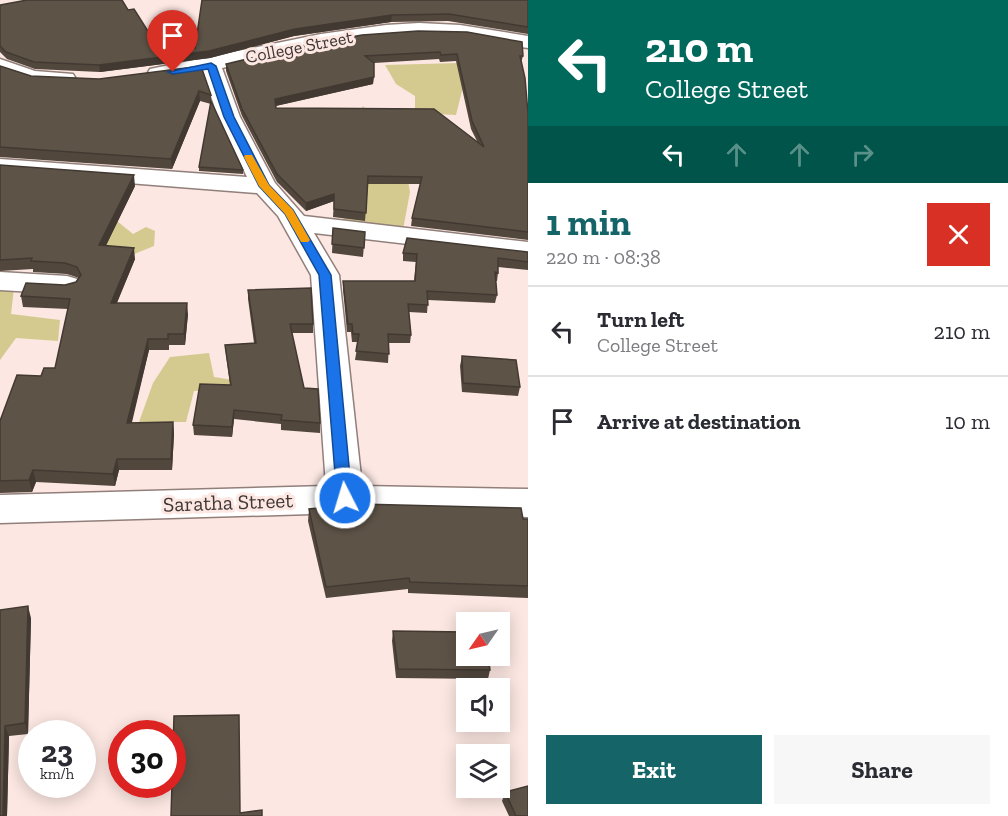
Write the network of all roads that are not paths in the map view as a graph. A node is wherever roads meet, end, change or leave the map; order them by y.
1 (527, 44) edge
2 (0, 65) edge
3 (211, 66) junction
4 (143, 76) edge
5 (81, 80) edge
6 (0, 166) edge
7 (264, 186) junction
8 (295, 223) junction
9 (528, 250) edge
10 (0, 281) edge
11 (67, 285) edge
12 (345, 498) junction
13 (528, 503) edge
14 (0, 509) edge

1 - 3 street, College Street
2 - 5 street
3 - 4 street, College Street
3 - 7 street
6 - 7 street
7 - 8 street
8 - 9 street
8 - 12 street
10 - 11 street
12 - 13 street, Saratha Street
12 - 14 street, Saratha Street

